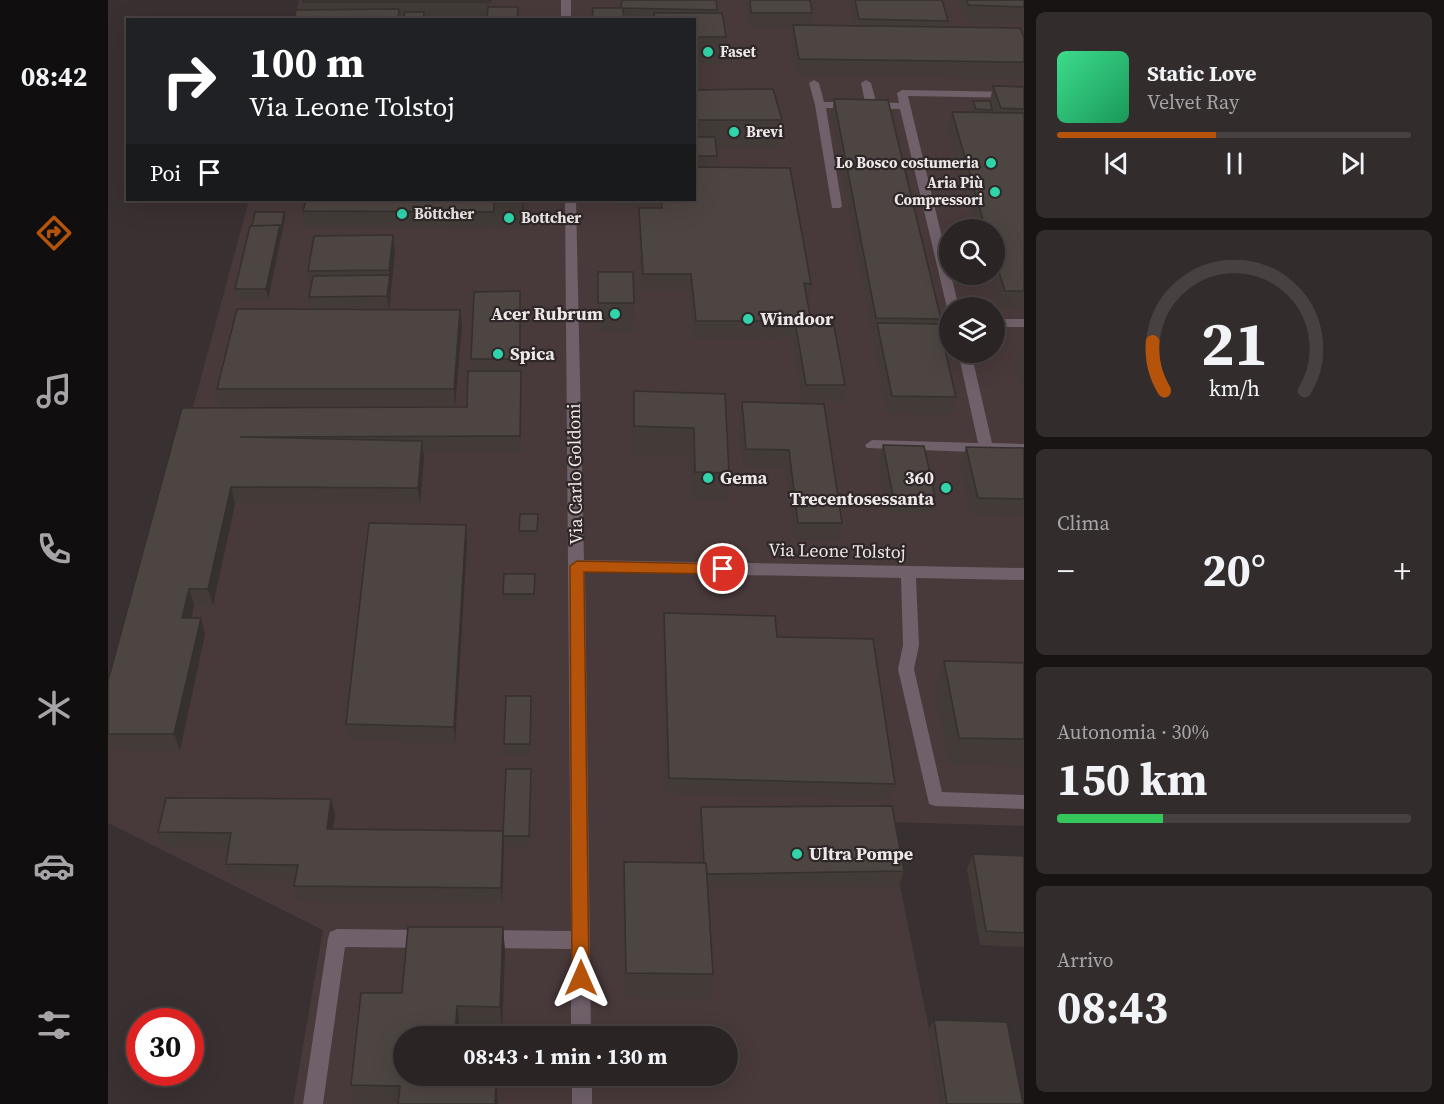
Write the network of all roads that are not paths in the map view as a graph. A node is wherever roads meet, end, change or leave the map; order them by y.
1 (566, 0) edge
2 (566, 18) edge
3 (814, 83) dead end
4 (866, 83) dead end
5 (1024, 95) edge
6 (820, 105) junction
7 (871, 106) junction
8 (905, 106) junction
9 (570, 201) edge
10 (836, 206) dead end
11 (950, 297) edge
12 (1005, 322) edge
13 (1024, 323) edge
14 (967, 363) edge
15 (872, 445) dead end
16 (986, 448) junction
17 (1024, 449) edge
18 (577, 566) junction
19 (908, 572) junction
20 (1024, 574) edge
21 (1024, 801) edge
22 (445, 939) edge
23 (468, 939) edge
24 (580, 940) junction
25 (581, 1026) edge
26 (582, 1086) edge
27 (313, 1104) edge
28 (582, 1104) edge

1 - 2 street
3 - 6 street
4 - 7 street
5 - 8 street
6 - 7 street
6 - 10 street
7 - 8 street
8 - 11 street
9 - 18 street, Via Carlo Goldoni
12 - 13 street
14 - 16 street
15 - 16 street
16 - 17 street
18 - 19 street, Via Leone Tolstoj
18 - 24 street, Via Carlo Goldoni
19 - 20 street, Via Leone Tolstoj
19 - 21 street
22 - 27 street
23 - 24 street
24 - 25 street, Via Carlo Goldoni
26 - 28 street

